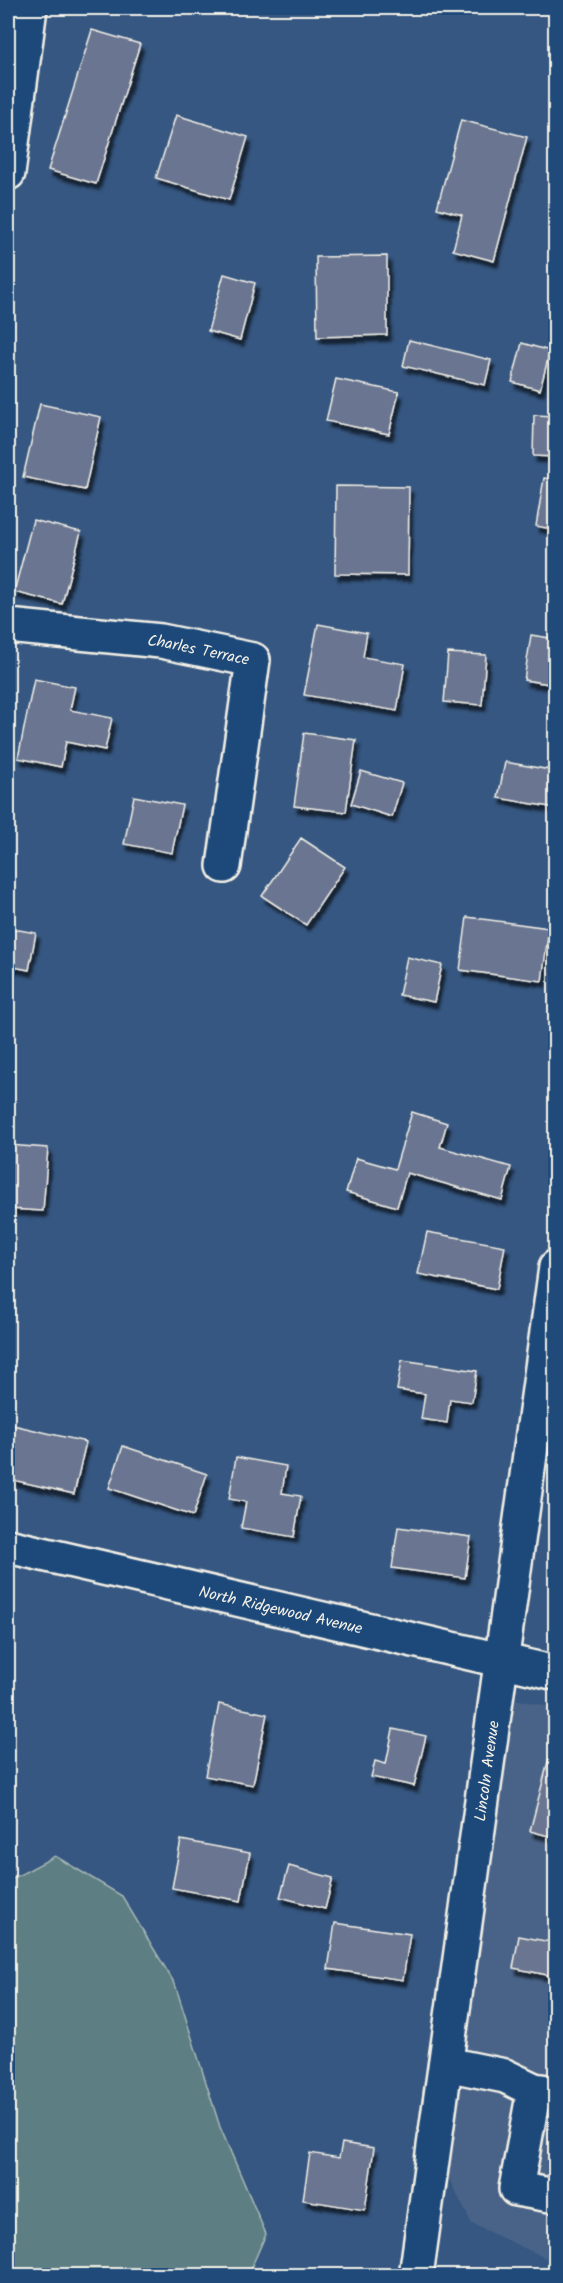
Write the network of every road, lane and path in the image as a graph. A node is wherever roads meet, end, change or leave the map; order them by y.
1 (30, 8) edge
2 (8, 173) edge
3 (8, 626) edge
4 (224, 866) dead end
5 (555, 1267) edge
6 (8, 1546) edge
7 (502, 1661) junction
8 (555, 1673) edge
9 (446, 2064) junction
10 (545, 2092) edge
11 (555, 2196) edge
12 (416, 2276) edge

1 - 2 street
3 - 4 street, Charles Terrace
5 - 7 street, Lincoln Avenue
6 - 7 street, North Ridgewood Avenue
7 - 8 street, North Ridgewood Avenue
7 - 9 street, Lincoln Avenue
9 - 10 street
9 - 12 street, Lincoln Avenue
10 - 11 street

